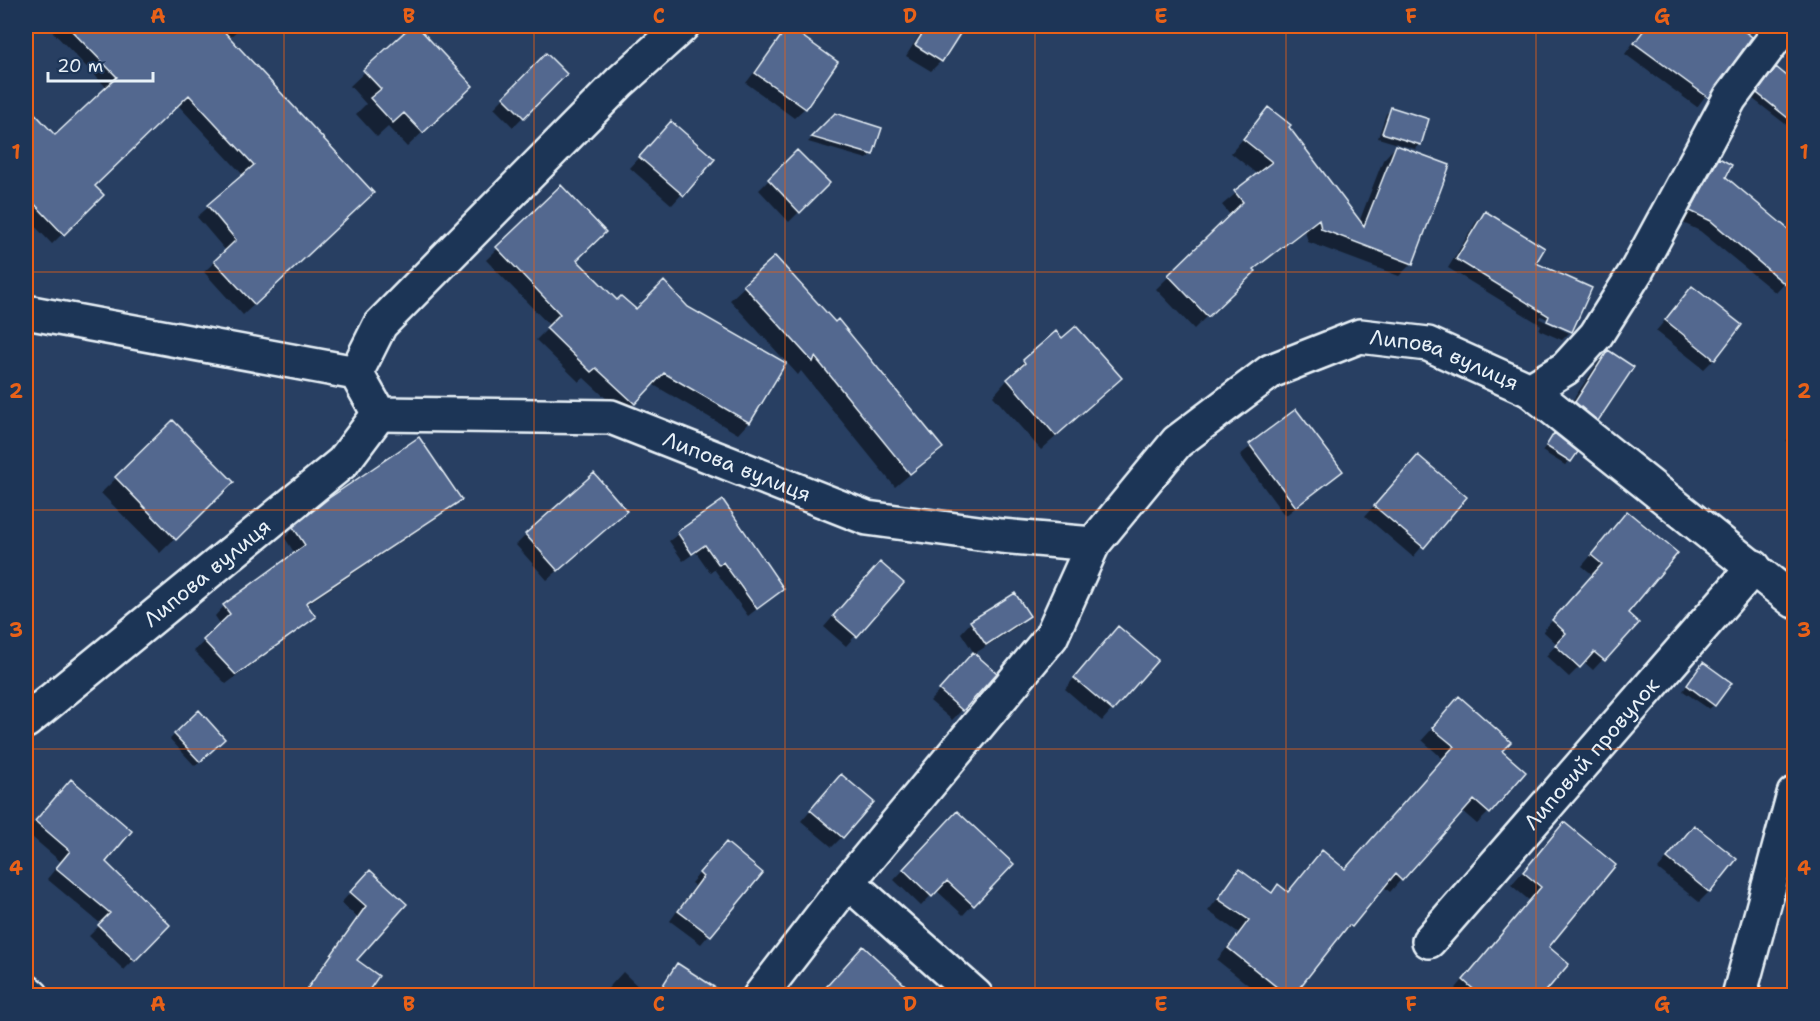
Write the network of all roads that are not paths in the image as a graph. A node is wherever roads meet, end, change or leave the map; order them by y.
1 (682, 26) edge
2 (1784, 26) edge
3 (26, 312) edge
4 (356, 373) junction
5 (1530, 390) junction
6 (379, 414) junction
7 (1093, 544) junction
8 (1754, 567) junction
9 (1794, 601) edge
10 (26, 721) edge
11 (1794, 794) edge
12 (848, 882) junction
13 (1429, 941) dead end
14 (26, 991) edge
15 (32, 996) edge
16 (760, 996) edge
17 (976, 996) edge
18 (1739, 996) edge

1 - 4 street
2 - 5 street, Липова вулиця
3 - 4 street
4 - 6 street
5 - 7 street, Липова вулиця
5 - 8 street
6 - 7 street, Липова вулиця
6 - 10 street, Липова вулиця
7 - 12 street, Липова вулиця
8 - 9 street
8 - 13 street, Липовий провулок
11 - 18 street
12 - 16 street, Липова вулиця
12 - 17 street
14 - 15 street

